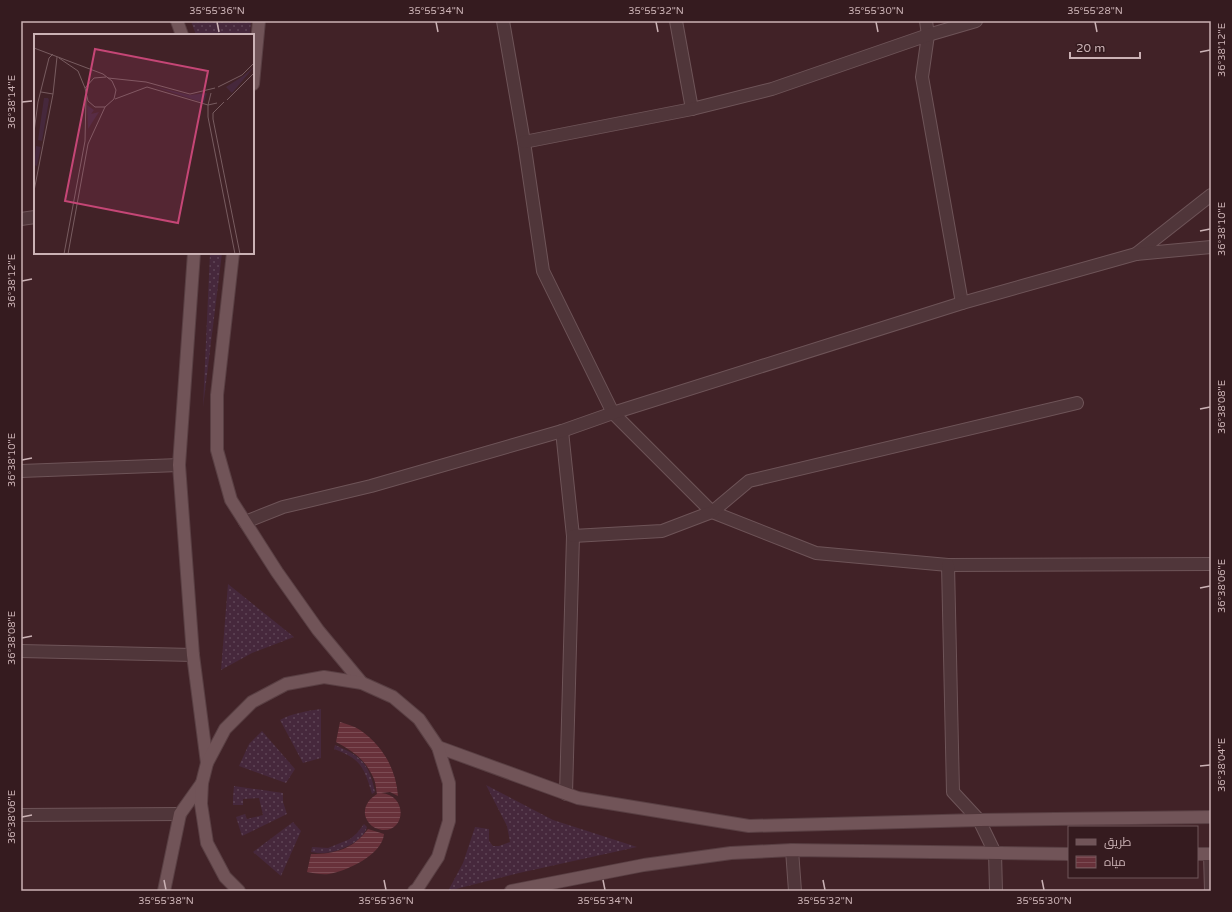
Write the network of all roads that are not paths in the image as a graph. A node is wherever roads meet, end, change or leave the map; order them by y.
1 (177, 21) edge
2 (258, 21) edge
3 (503, 21) edge
4 (676, 21) edge
5 (926, 21) edge
6 (976, 21) edge
7 (182, 34) edge
8 (928, 35) junction
9 (254, 71) edge
10 (692, 108) junction
11 (524, 142) junction
12 (1211, 195) edge
13 (34, 217) edge
14 (21, 219) edge
15 (1211, 247) edge
16 (194, 254) edge
17 (233, 254) edge
18 (1136, 254) junction
19 (962, 303) junction
20 (1077, 403) dead end
21 (613, 413) junction
22 (562, 431) junction
23 (179, 465) junction
24 (21, 472) edge
25 (712, 512) junction
26 (245, 522) junction
27 (573, 536) junction
28 (1211, 564) edge
29 (948, 565) junction
30 (21, 651) edge
31 (193, 655) junction
32 (362, 683) junction
33 (438, 747) junction
34 (207, 763) junction
35 (202, 783) junction
36 (566, 794) junction
37 (180, 814) junction
38 (21, 815) edge
39 (1211, 817) edge
40 (980, 820) junction
41 (792, 850) junction
42 (994, 853) junction
43 (1068, 854) edge
44 (1198, 854) edge
45 (1210, 854) edge
46 (164, 891) edge
47 (239, 891) edge
48 (414, 891) edge
49 (511, 891) edge
50 (795, 891) edge
51 (996, 891) edge
52 (1211, 891) edge

1 - 7 main road
2 - 9 main road
3 - 11 street
4 - 10 street
5 - 8 street
6 - 8 street
8 - 10 street
8 - 19 street
10 - 11 street
11 - 21 street
12 - 18 street
13 - 14 street
15 - 18 street
16 - 23 main road
17 - 26 main road
18 - 19 street
19 - 21 street
20 - 25 street
21 - 22 street
21 - 25 street
22 - 26 street
22 - 27 street
23 - 24 street
23 - 31 main road
25 - 27 street
25 - 29 street
26 - 32 main road
27 - 36 street
28 - 29 street
29 - 40 street
30 - 31 street
31 - 34 main road
32 - 33 main road
32 - 34 main road
33 - 36 main road
33 - 48 main road
34 - 35 main road
35 - 37 main road
35 - 47 main road
36 - 40 main road
37 - 38 street
37 - 46 main road
39 - 40 main road
40 - 42 street
41 - 42 main road
41 - 49 main road
41 - 50 street
42 - 43 main road
42 - 51 street
44 - 45 main road
45 - 52 street

